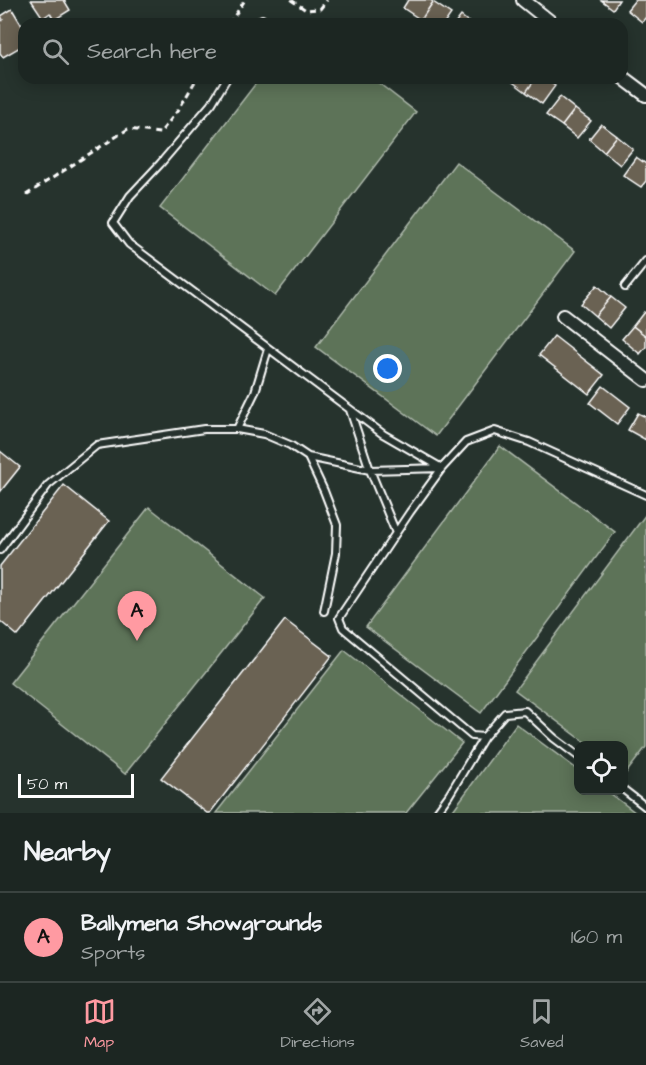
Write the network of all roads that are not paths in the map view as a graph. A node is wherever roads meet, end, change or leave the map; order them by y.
1 (523, 0) edge
2 (546, 18) edge
3 (628, 82) edge
4 (223, 84) edge
5 (646, 95) edge
6 (646, 261) edge
7 (625, 287) dead end
8 (563, 316) dead end
9 (268, 349) junction
10 (646, 380) edge
11 (350, 410) junction
12 (237, 429) junction
13 (308, 457) junction
14 (442, 468) junction
15 (370, 470) junction
16 (646, 495) edge
17 (396, 532) junction
18 (0, 550) edge
19 (324, 611) dead end
20 (484, 737) junction
21 (574, 752) edge
22 (628, 793) edge
23 (646, 807) edge
24 (436, 813) edge

1 - 2 street
3 - 5 street
4 - 9 lane
6 - 7 lane
8 - 10 street
9 - 11 lane
9 - 12 lane
11 - 14 lane
11 - 15 lane
12 - 13 lane
12 - 18 lane
13 - 15 lane
13 - 19 lane
14 - 15 lane
14 - 16 lane
14 - 17 lane
15 - 17 lane
17 - 20 lane
20 - 21 lane
20 - 24 lane
22 - 23 lane

